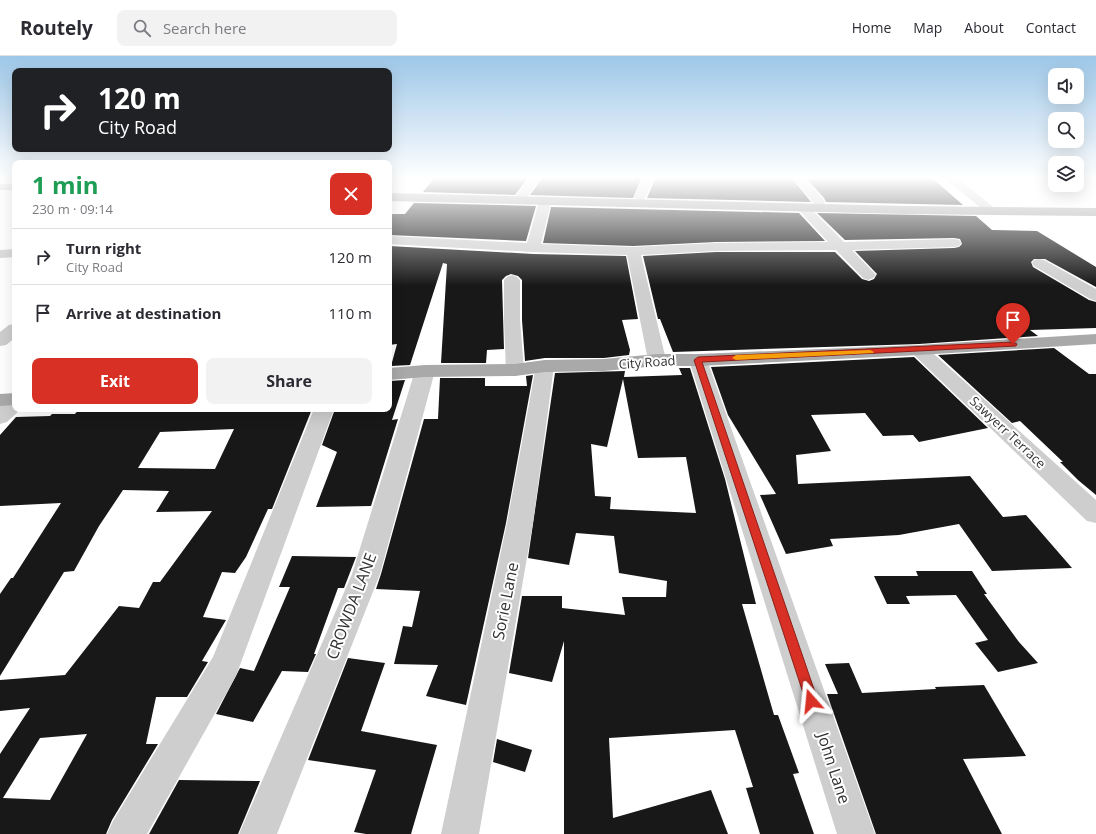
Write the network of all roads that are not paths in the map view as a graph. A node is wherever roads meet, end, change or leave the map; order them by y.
1 (542, 213) edge
2 (808, 213) edge
3 (392, 240) edge
4 (954, 243) dead end
5 (842, 246) junction
6 (533, 248) junction
7 (633, 251) junction
8 (12, 253) edge
9 (0, 254) edge
10 (1039, 263) dead end
11 (868, 275) dead end
12 (512, 280) dead end
13 (1096, 296) edge
14 (12, 332) edge
15 (1095, 340) edge
16 (0, 342) edge
17 (919, 350) junction
18 (657, 360) junction
19 (698, 360) junction
20 (544, 366) junction
21 (515, 370) junction
22 (425, 371) junction
23 (392, 374) edge
24 (12, 399) edge
25 (0, 400) edge
26 (12, 406) edge
27 (323, 412) edge
28 (0, 417) edge
29 (1096, 514) edge
30 (126, 834) edge
31 (258, 834) edge
32 (460, 834) edge
33 (856, 834) edge

1 - 6 street
2 - 5 street
3 - 6 street
4 - 5 street
5 - 7 street
5 - 11 street
6 - 7 street
7 - 18 street
8 - 9 street
10 - 13 street
12 - 21 street
14 - 16 street
15 - 17 main road, City Road
17 - 19 main road, City Road
17 - 29 street, Sawyerr Terrace
18 - 19 main road, City Road
18 - 20 main road, City Road
19 - 33 street, John Lane
20 - 21 main road, City Road
20 - 32 street, Sorie Lane
21 - 22 main road, City Road
22 - 23 main road, City Road
22 - 31 street, CROWDA LANE
24 - 25 main road
26 - 28 street
27 - 30 street

